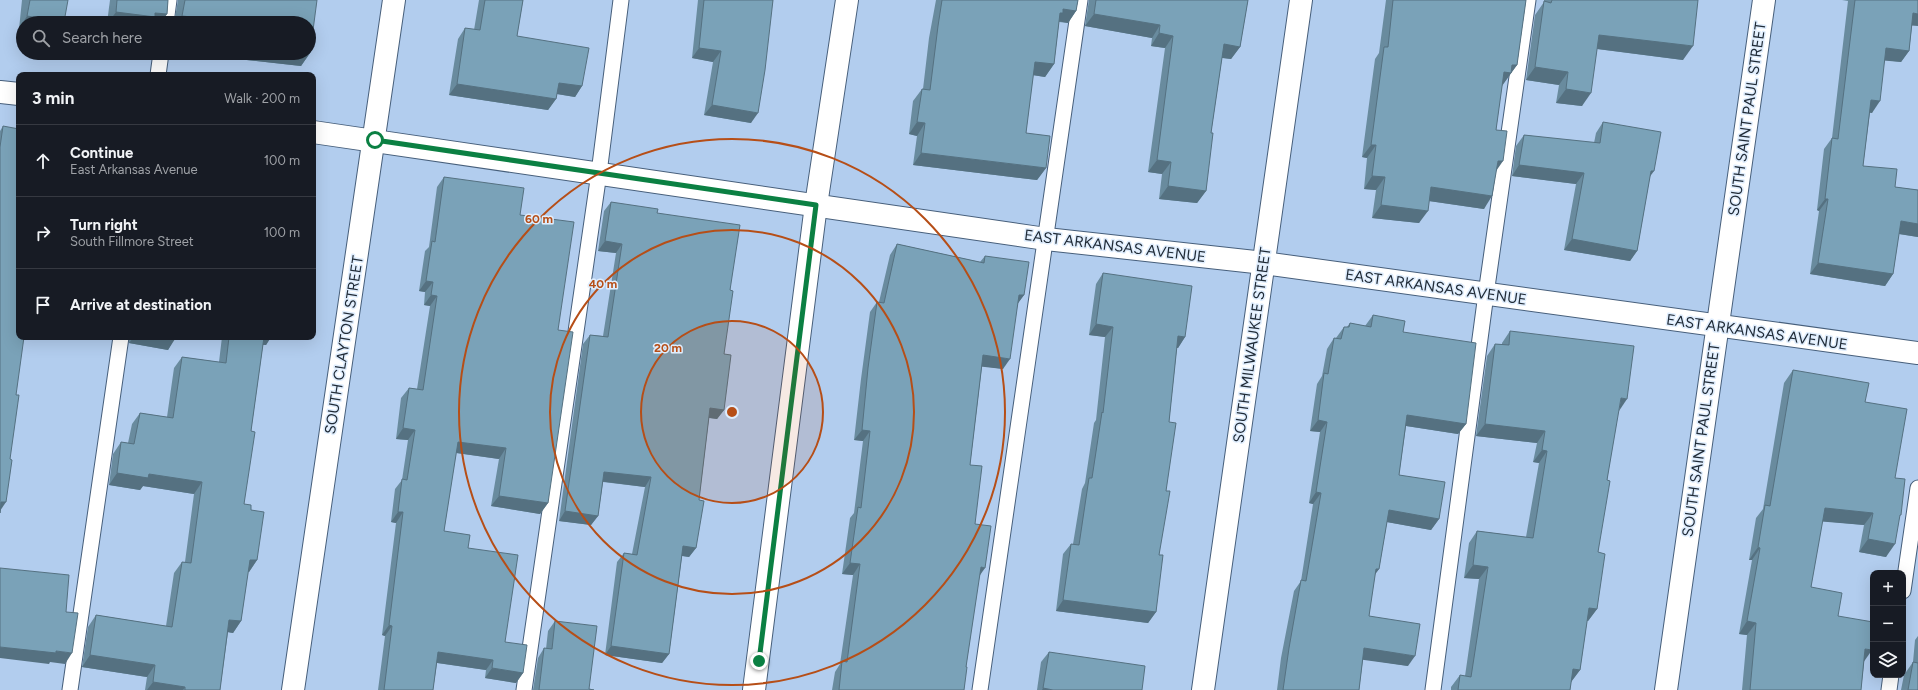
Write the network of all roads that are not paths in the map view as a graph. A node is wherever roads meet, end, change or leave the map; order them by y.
1 (169, 0) edge
2 (394, 0) edge
3 (621, 0) edge
4 (847, 0) edge
5 (1080, 0) edge
6 (1301, 0) edge
7 (1528, 0) edge
8 (1764, 0) edge
9 (167, 16) edge
10 (161, 60) edge
11 (159, 72) edge
12 (0, 92) edge
13 (16, 94) edge
14 (316, 132) edge
15 (375, 140) junction
16 (599, 173) junction
17 (816, 205) junction
18 (1046, 239) junction
19 (1264, 263) junction
20 (1486, 294) junction
21 (1718, 327) junction
22 (121, 340) edge
23 (1918, 353) edge
24 (1918, 488) edge
25 (1906, 571) edge
26 (1891, 678) edge
27 (70, 690) edge
28 (293, 690) edge
29 (524, 690) edge
30 (754, 690) edge
31 (980, 690) edge
32 (1203, 690) edge
33 (1433, 690) edge
34 (1666, 690) edge
35 (1889, 690) edge

1 - 9 lane
2 - 15 street, SOUTH CLAYTON STREET
3 - 16 lane
4 - 17 street
5 - 18 lane
6 - 19 street, SOUTH MILWAUKEE STREET
7 - 20 lane
8 - 21 street, SOUTH SAINT PAUL STREET
10 - 11 lane
12 - 13 street
14 - 15 street, EAST ARKANSAS AVENUE
15 - 16 street, EAST ARKANSAS AVENUE
15 - 28 street, SOUTH CLAYTON STREET
16 - 17 street, EAST ARKANSAS AVENUE
16 - 29 lane
17 - 18 street, EAST ARKANSAS AVENUE
17 - 30 street
18 - 19 street, EAST ARKANSAS AVENUE
18 - 31 lane
19 - 20 street, EAST ARKANSAS AVENUE
19 - 32 street, SOUTH MILWAUKEE STREET
20 - 21 street, EAST ARKANSAS AVENUE
20 - 33 lane
21 - 23 street, EAST ARKANSAS AVENUE
21 - 34 street, SOUTH SAINT PAUL STREET
22 - 27 lane
24 - 25 lane
26 - 35 lane

